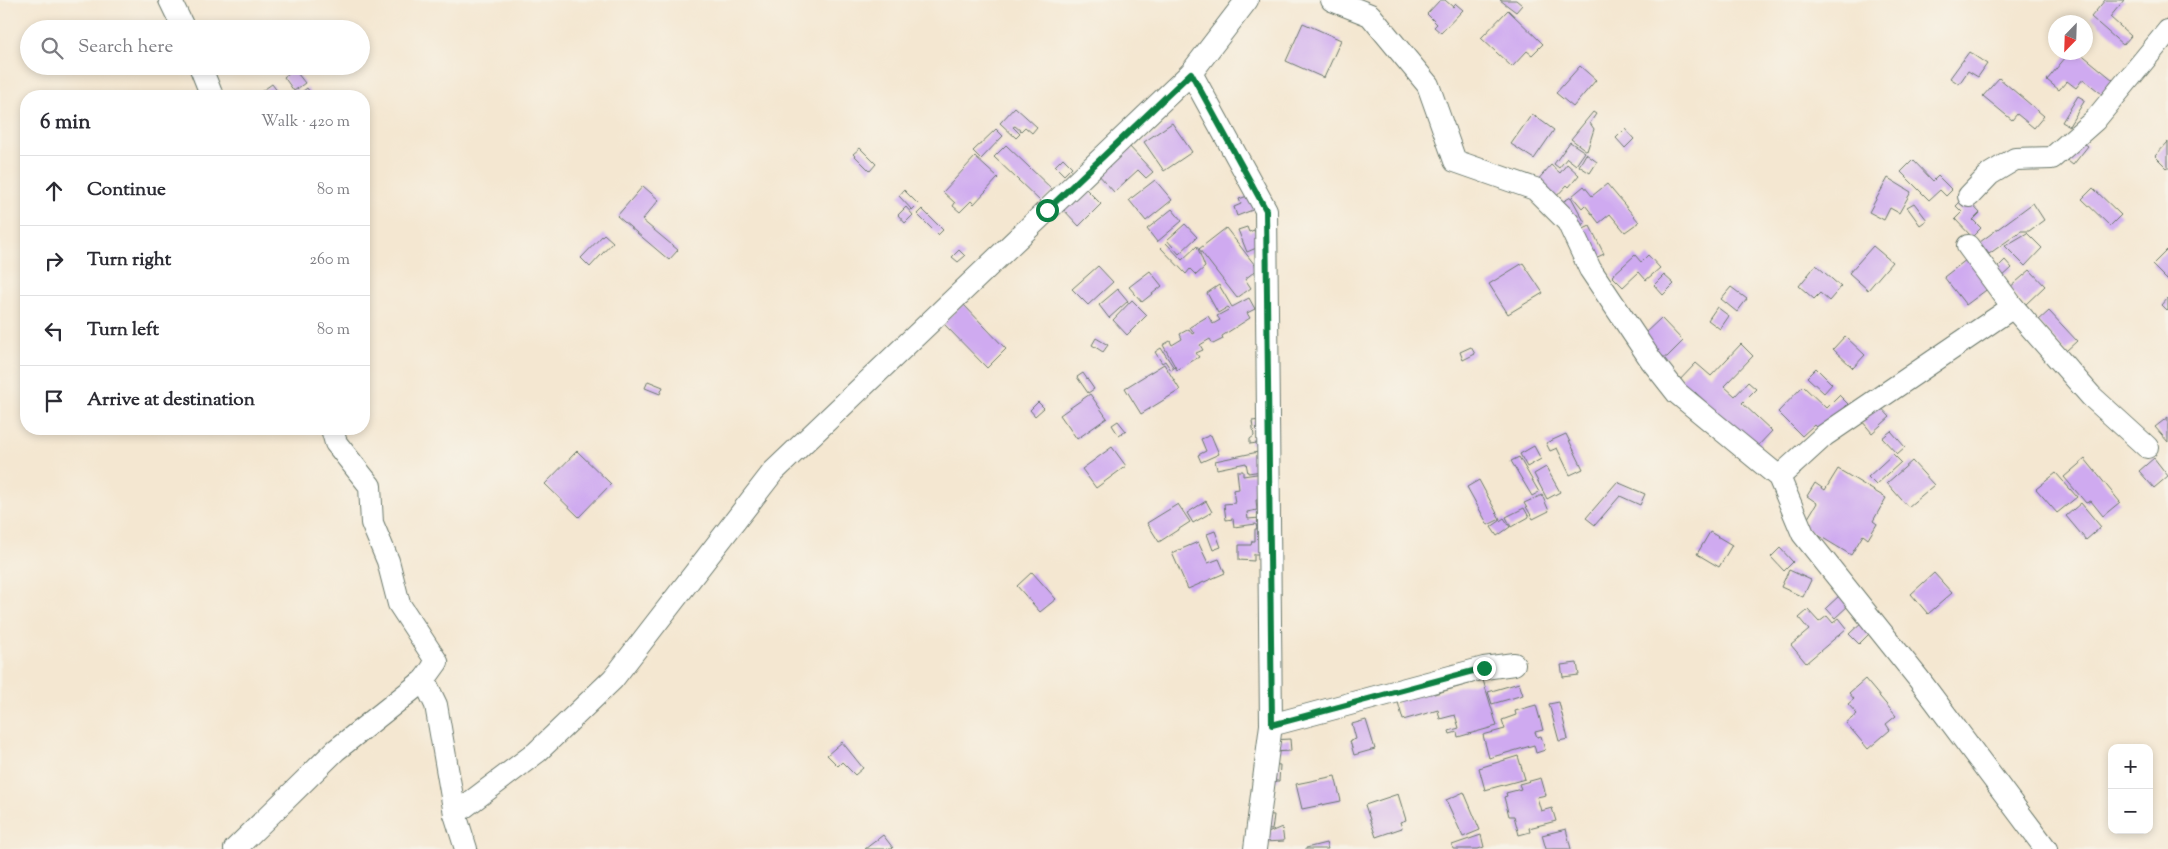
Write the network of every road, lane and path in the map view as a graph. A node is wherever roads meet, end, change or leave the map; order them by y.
1 (170, 0) edge
2 (1332, 0) edge
3 (1235, 6) edge
4 (180, 20) edge
5 (2168, 31) edge
6 (1191, 73) junction
7 (204, 75) edge
8 (210, 90) edge
9 (1970, 196) dead end
10 (1968, 246) dead end
11 (2013, 308) junction
12 (334, 435) edge
13 (2147, 447) dead end
14 (1779, 476) junction
15 (1514, 664) dead end
16 (424, 680) junction
17 (1272, 725) junction
18 (455, 814) junction
19 (235, 849) edge
20 (466, 849) edge
21 (1255, 849) edge
22 (2046, 849) edge

1 - 4 street
2 - 14 street
3 - 6 street
5 - 9 street
6 - 17 street
6 - 18 street
7 - 8 street
10 - 11 street
11 - 13 street
11 - 14 street
12 - 16 street
14 - 22 street
15 - 17 street
16 - 18 street
16 - 19 street
17 - 21 street
18 - 20 street

